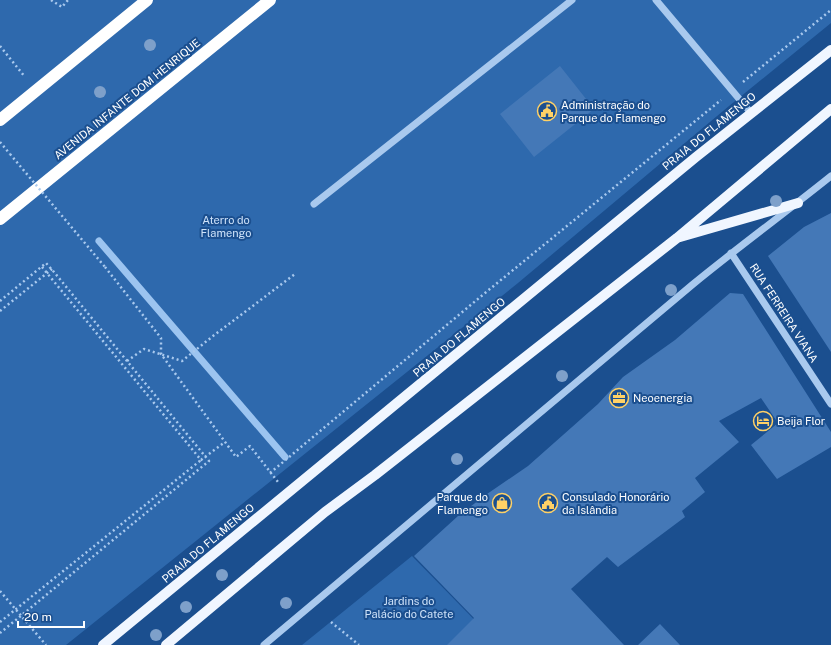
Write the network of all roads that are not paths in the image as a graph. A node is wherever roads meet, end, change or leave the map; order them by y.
1 (146, 0) edge
2 (270, 0) edge
3 (572, 0) edge
4 (656, 0) edge
5 (831, 50) edge
6 (831, 109) edge
7 (751, 113) junction
8 (0, 120) edge
9 (831, 176) edge
10 (798, 203) junction
11 (314, 204) dead end
12 (0, 219) edge
13 (677, 238) junction
14 (731, 253) junction
15 (831, 404) edge
16 (103, 645) edge
17 (166, 645) edge
18 (264, 645) edge

1 - 8 highway
2 - 12 highway, AVENIDA INFANTE DOM HENRIQUE
3 - 11 street
4 - 7 street
5 - 7 main road, PRAIA DO FLAMENGO
6 - 13 main road
7 - 16 main road, PRAIA DO FLAMENGO
9 - 10 street
10 - 13 main road
10 - 14 street
13 - 17 main road
14 - 15 street, RUA FERREIRA VIANA
14 - 18 street

